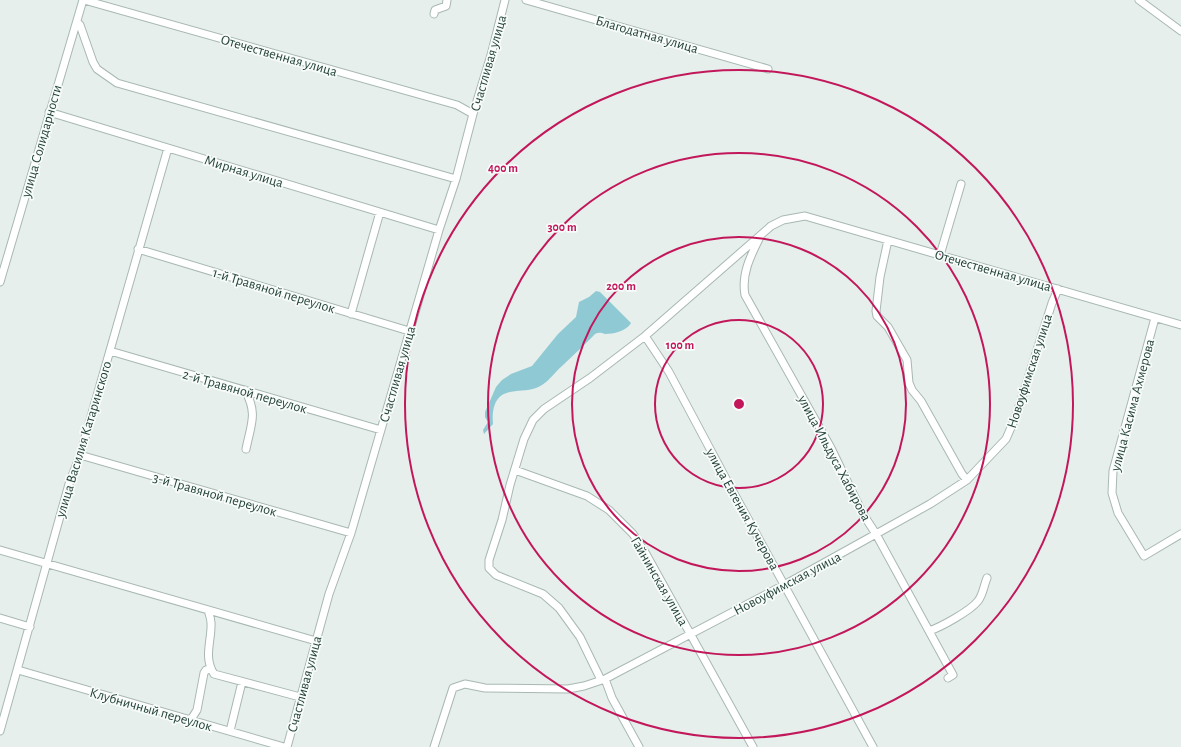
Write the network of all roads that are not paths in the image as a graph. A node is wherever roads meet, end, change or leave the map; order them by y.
1 (83, 0) edge
2 (447, 0) edge
3 (506, 0) edge
4 (526, 0) edge
5 (1138, 0) edge
6 (434, 14) dead end
7 (77, 22) junction
8 (1181, 31) edge
9 (768, 69) dead end
10 (49, 112) junction
11 (473, 114) junction
12 (168, 148) junction
13 (456, 179) junction
14 (961, 184) dead end
15 (380, 212) junction
16 (439, 230) junction
17 (763, 231) junction
18 (888, 240) junction
19 (138, 249) junction
20 (940, 255) junction
21 (0, 282) edge
22 (1058, 289) junction
23 (351, 314) junction
24 (1155, 318) junction
25 (1181, 325) edge
26 (409, 331) junction
27 (644, 336) junction
28 (110, 351) junction
29 (245, 390) junction
30 (381, 430) junction
31 (246, 449) dead end
32 (80, 455) junction
33 (515, 470) junction
34 (967, 480) junction
35 (351, 533) junction
36 (876, 534) junction
37 (1181, 534) edge
38 (0, 550) edge
39 (47, 563) junction
40 (987, 578) dead end
41 (784, 585) junction
42 (208, 610) junction
43 (0, 618) edge
44 (30, 627) junction
45 (929, 631) junction
46 (691, 635) junction
47 (316, 641) junction
48 (211, 669) junction
49 (18, 670) junction
50 (948, 678) dead end
51 (603, 680) junction
52 (242, 682) junction
53 (300, 697) junction
54 (189, 719) junction
55 (0, 731) edge
56 (230, 731) junction
57 (285, 747) edge
58 (434, 747) edge
59 (639, 747) edge
60 (753, 747) edge
61 (872, 747) edge

1 - 7 street, улица Солидарности
1 - 11 street, Отечественная улица
2 - 6 street
3 - 11 street, Счастливая улица
4 - 9 street, Благодатная улица
5 - 8 street
7 - 10 street, улица Солидарности
7 - 13 street
10 - 12 street, Мирная улица
10 - 21 street, улица Солидарности
11 - 13 street, Счастливая улица
12 - 15 street, Мирная улица
12 - 19 street, улица Василия Катаринского
13 - 16 street, Счастливая улица
14 - 20 street
15 - 16 street, Мирная улица
15 - 23 street
16 - 26 street, Счастливая улица
17 - 18 street, Отечественная улица
17 - 27 street
17 - 36 street, улица Ильдуса Хабирова
18 - 20 street, Отечественная улица
18 - 34 street
19 - 23 street, 1-й Травяной переулок
19 - 28 street, улица Василия Катаринского
20 - 22 street, Отечественная улица
22 - 24 street, Отечественная улица
22 - 34 street, Новоуфимская улица
23 - 26 street, 1-й Травяной переулок
24 - 25 street, Отечественная улица
24 - 37 street, улица Касима Ахмерова
26 - 30 street, Счастливая улица
27 - 33 street
27 - 41 street, улица Евгения Кучерова
28 - 29 street, 2-й Травяной переулок
28 - 32 street, улица Василия Катаринского
29 - 30 street, 2-й Травяной переулок
29 - 31 street
30 - 35 street, Счастливая улица
32 - 35 street, 3-й Травяной переулок
32 - 39 street, улица Василия Катаринского
33 - 46 street, Гайнинская улица
33 - 51 street
34 - 36 street, Новоуфимская улица
35 - 47 street, Счастливая улица
36 - 41 street, Новоуфимская улица
36 - 45 street, улица Ильдуса Хабирова
38 - 39 street
39 - 42 street
39 - 44 street, улица Василия Катаринского
40 - 45 street
41 - 46 street, Новоуфимская улица
41 - 61 street, улица Евгения Кучерова
42 - 47 street
42 - 48 street
43 - 44 street
44 - 49 street, улица Василия Катаринского
45 - 50 street, улица Ильдуса Хабирова
46 - 51 street, Новоуфимская улица
46 - 60 street, Гайнинская улица
47 - 53 street, Счастливая улица
48 - 52 street
48 - 54 street
49 - 54 street, Клубничный переулок
49 - 55 street, улица Василия Катаринского
51 - 58 street, Новоуфимская улица
51 - 59 street
52 - 53 street
52 - 56 street
53 - 57 street, Счастливая улица
54 - 56 street, Клубничный переулок
56 - 57 street, Клубничный переулок

